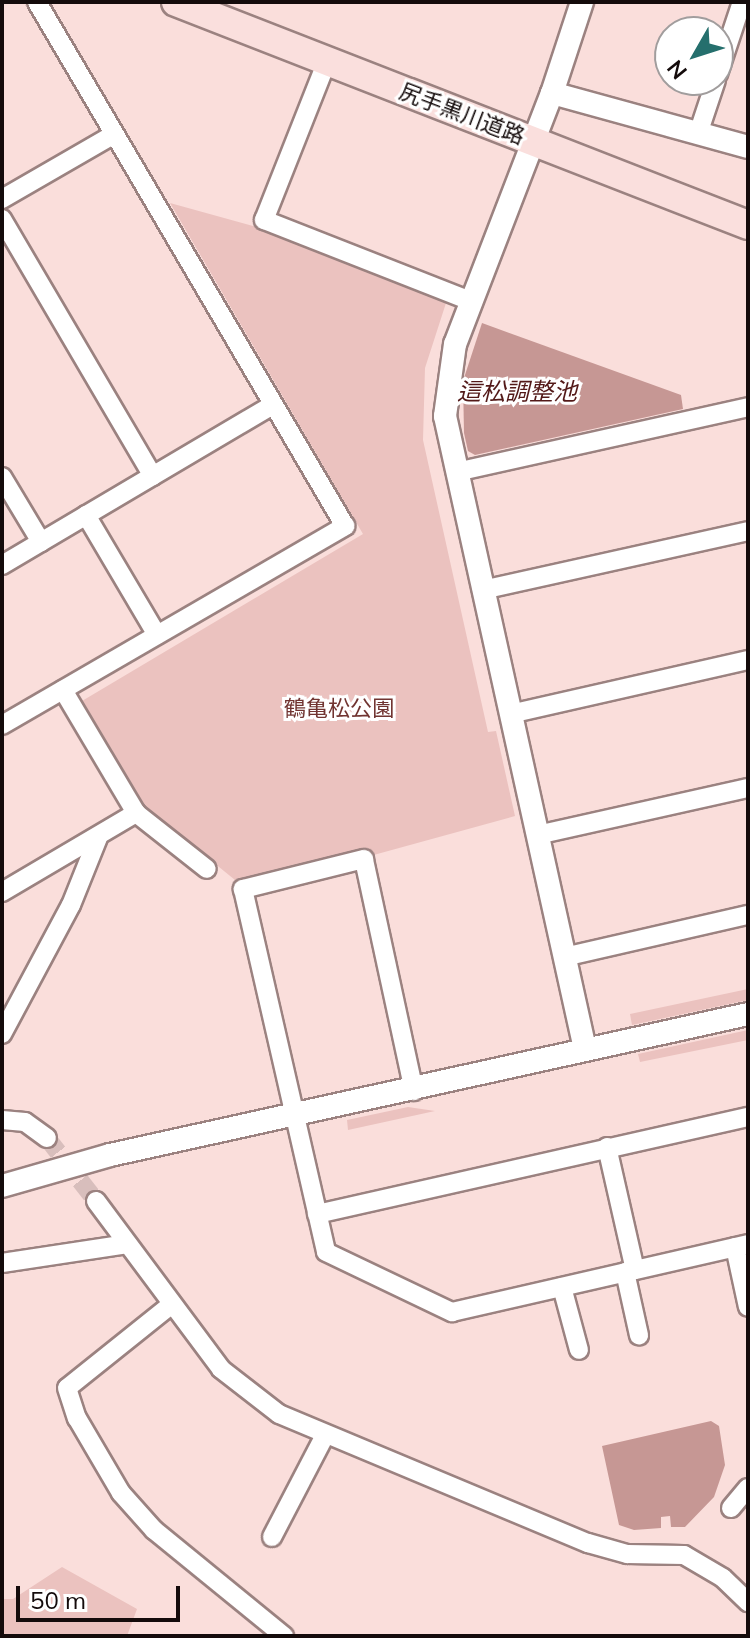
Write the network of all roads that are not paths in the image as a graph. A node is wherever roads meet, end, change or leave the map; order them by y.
1 (37, 2) edge
2 (176, 2) edge
3 (582, 2) edge
4 (742, 2) edge
5 (734, 26) edge
6 (327, 61) junction
7 (552, 93) junction
8 (711, 96) edge
9 (698, 134) junction
10 (113, 135) junction
11 (533, 142) junction
12 (748, 147) edge
13 (2, 199) edge
14 (2, 219) edge
15 (748, 225) edge
16 (471, 301) junction
17 (273, 405) junction
18 (748, 407) edge
19 (456, 472) junction
20 (153, 476) junction
21 (2, 477) edge
22 (86, 515) junction
23 (748, 531) edge
24 (41, 542) junction
25 (2, 565) edge
26 (482, 590) junction
27 (157, 635) junction
28 (748, 660) edge
29 (63, 690) junction
30 (510, 714) junction
31 (2, 725) edge
32 (748, 788) edge
33 (136, 813) junction
34 (537, 835) junction
35 (98, 838) junction
36 (207, 869) dead end
37 (2, 892) edge
38 (748, 915) edge
39 (564, 957) junction
40 (748, 1014) edge
41 (2, 1034) edge
42 (585, 1049) junction
43 (414, 1091) junction
44 (295, 1116) junction
45 (748, 1117) edge
46 (2, 1120) edge
47 (47, 1138) tunnel mouth
48 (607, 1147) junction
49 (2, 1186) edge
50 (96, 1201) tunnel mouth
51 (317, 1214) junction
52 (128, 1244) junction
53 (742, 1246) edge
54 (2, 1263) edge
55 (630, 1271) junction
56 (562, 1287) junction
57 (172, 1304) junction
58 (748, 1307) edge
59 (639, 1335) dead end
60 (579, 1350) dead end
61 (325, 1435) junction
62 (748, 1488) edge
63 (731, 1508) dead end
64 (272, 1537) dead end
65 (748, 1602) edge
66 (284, 1636) edge

1 - 10 street
2 - 6 main road, 尻手黒川道路
3 - 7 street
4 - 5 street
6 - 11 main road, 尻手黒川道路
6 - 16 street
7 - 9 street
7 - 11 street
8 - 9 street
9 - 12 street
10 - 13 street
10 - 17 street
11 - 15 main road, 尻手黒川道路
11 - 16 street
14 - 20 street
16 - 19 street
17 - 20 street
17 - 27 street
18 - 19 street
19 - 26 street
20 - 22 street
21 - 24 street
22 - 24 street
22 - 27 street
23 - 26 street
24 - 25 street
26 - 30 street
27 - 29 street
28 - 30 street
29 - 31 street
29 - 33 street
30 - 34 street
32 - 34 street
33 - 35 street
33 - 36 street
34 - 39 street
35 - 37 street
35 - 41 street
38 - 39 street
39 - 42 street
40 - 42 street
42 - 43 street
43 - 44 street
43 - 44 street
44 - 49 street
44 - 51 street
45 - 48 street
46 - 47 street
48 - 51 street
48 - 55 street
50 - 52 street
51 - 56 street
52 - 54 street
52 - 57 street
53 - 55 street
53 - 58 street
55 - 56 street
55 - 59 street
56 - 60 street
57 - 61 street
57 - 66 street
61 - 64 street
61 - 65 street
62 - 63 street

